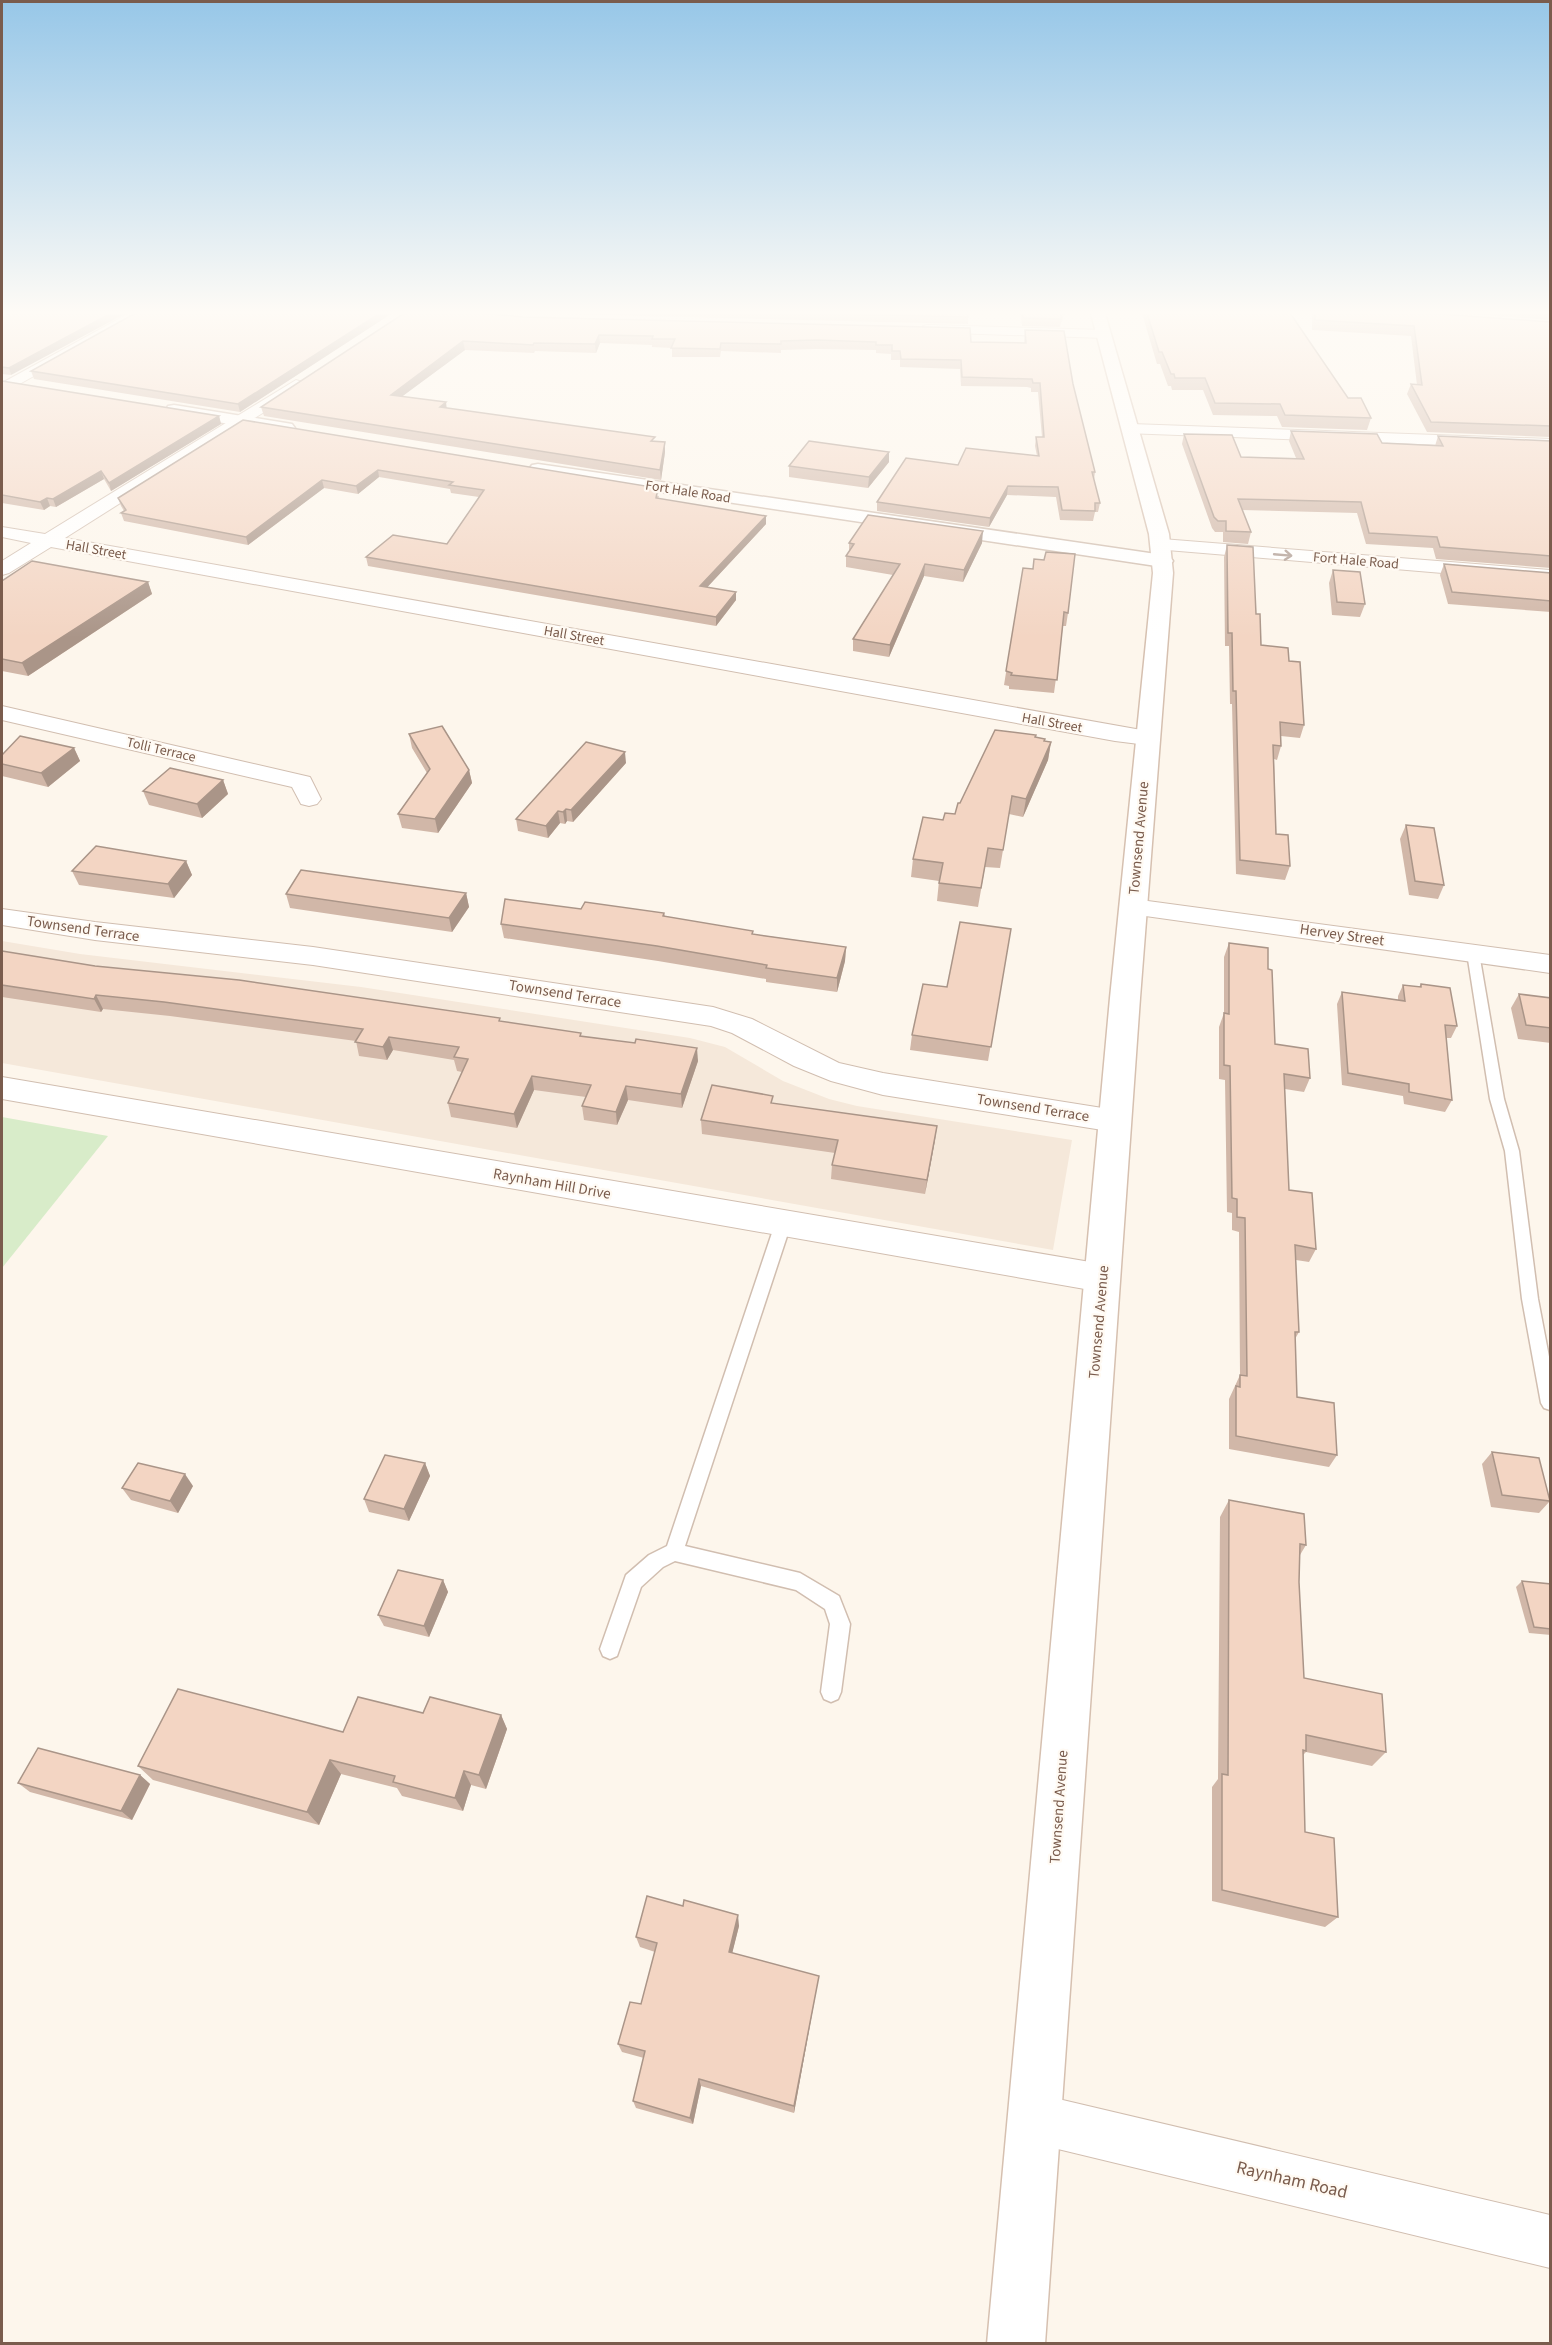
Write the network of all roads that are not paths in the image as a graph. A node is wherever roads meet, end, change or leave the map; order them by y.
1 (231, 419) edge
2 (1128, 419) edge
3 (241, 421) junction
4 (1131, 429) junction
5 (306, 431) edge
6 (1551, 444) edge
7 (515, 465) edge
8 (2, 532) edge
9 (47, 541) junction
10 (1162, 553) junction
11 (2, 569) edge
12 (1551, 576) edge
13 (2, 713) edge
14 (1147, 738) junction
15 (309, 799) dead end
16 (1133, 907) junction
17 (2, 916) edge
18 (1473, 953) junction
19 (1551, 964) edge
20 (2, 1088) edge
21 (1115, 1121) junction
22 (783, 1224) junction
23 (1102, 1278) junction
24 (1551, 1403) edge
25 (674, 1552) junction
26 (610, 1649) dead end
27 (831, 1692) dead end
28 (1033, 2118) junction
29 (1551, 2242) edge
30 (1016, 2343) edge

1 - 3 main road
2 - 4 main road, Townsend Avenue
3 - 5 main road
3 - 9 street
4 - 6 street
4 - 10 main road, Townsend Avenue
7 - 10 main road, Fort Hale Road
8 - 9 street, Hall Street
9 - 11 street
9 - 14 street, Hall Street
10 -> 12 street, Fort Hale Road
10 - 14 main road, Townsend Avenue
13 - 15 street, Tolli Terrace
14 - 16 main road, Townsend Avenue
16 - 18 street, Hervey Street
16 - 21 main road, Townsend Avenue
17 - 21 street, Townsend Terrace
18 - 19 street, Hervey Street
18 - 24 lane
20 - 22 street, Raynham Hill Drive
21 - 23 main road, Townsend Avenue
22 - 23 street, Raynham Hill Drive
22 - 25 lane
23 - 28 main road, Townsend Avenue
25 - 26 lane
25 - 27 lane
28 - 29 street, Raynham Road
28 - 30 main road, Townsend Avenue

